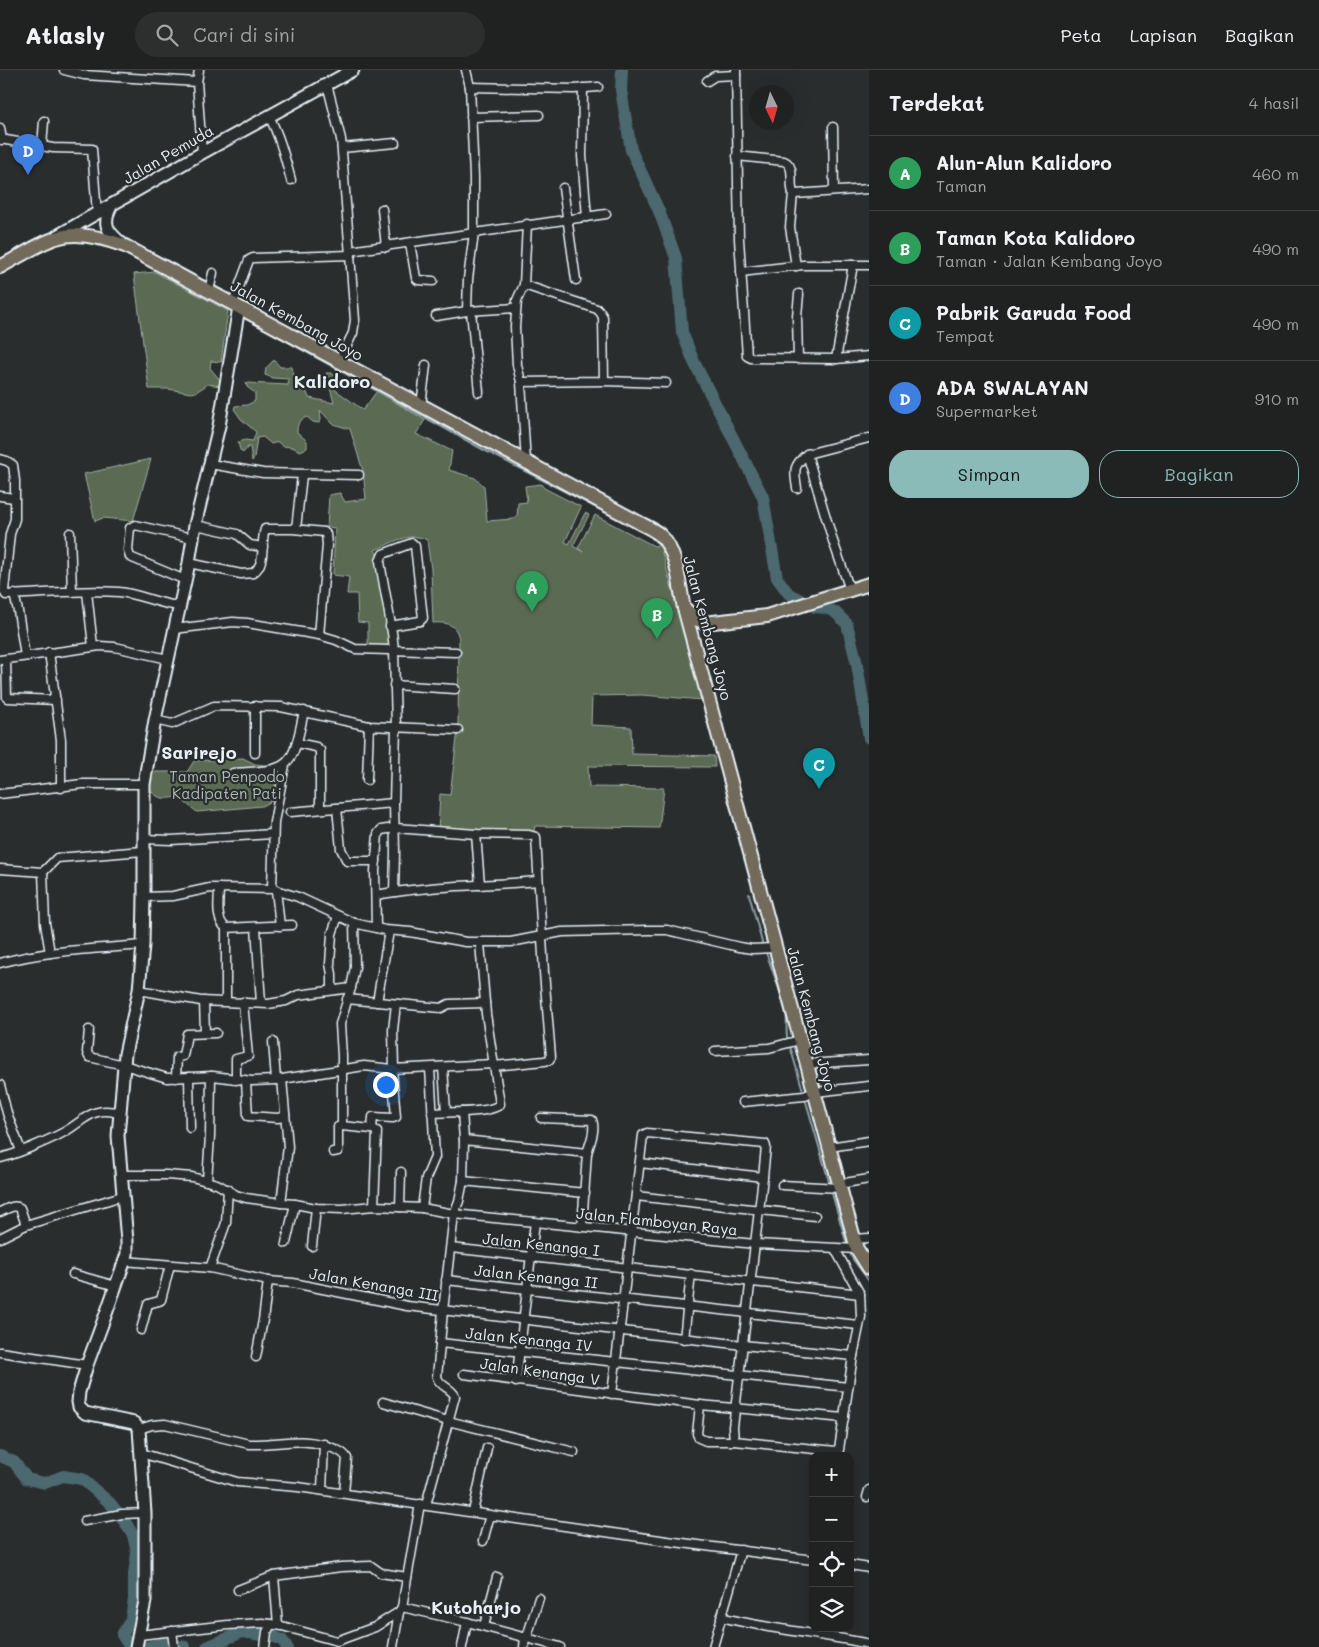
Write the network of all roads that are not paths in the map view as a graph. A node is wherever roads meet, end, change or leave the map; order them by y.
1 (64, 70) edge
2 (199, 70) edge
3 (354, 70) edge
4 (466, 70) edge
5 (736, 72) edge
6 (707, 81) dead end
7 (197, 82) junction
8 (327, 84) junction
9 (470, 87) junction
10 (598, 87) dead end
11 (583, 88) junction
12 (539, 115) dead end
13 (269, 116) junction
14 (471, 117) junction
15 (44, 121) dead end
16 (833, 127) dead end
17 (0, 128) edge
18 (1, 139) edge
19 (395, 143) dead end
20 (42, 146) junction
21 (342, 148) junction
22 (202, 153) junction
23 (737, 156) junction
24 (291, 180) dead end
25 (562, 188) dead end
26 (869, 189) edge
27 (834, 190) junction
28 (793, 193) junction
29 (111, 206) junction
30 (382, 209) dead end
31 (97, 214) junction
32 (606, 214) dead end
33 (587, 216) junction
34 (566, 219) junction
35 (527, 224) junction
36 (474, 232) junction
37 (57, 236) junction
38 (410, 243) junction
39 (125, 246) junction
40 (386, 247) junction
41 (350, 253) junction
42 (853, 265) junction
43 (869, 265) edge
44 (796, 266) junction
45 (0, 267) edge
46 (741, 272) junction
47 (213, 273) dead end
48 (576, 280) dead end
49 (433, 282) dead end
50 (524, 285) junction
51 (209, 291) junction
52 (799, 294) dead end
53 (516, 308) junction
54 (237, 310) junction
55 (469, 311) junction
56 (436, 316) dead end
57 (869, 356) edge
58 (798, 359) junction
59 (836, 359) junction
60 (339, 361) junction
61 (426, 365) dead end
62 (604, 381) junction
63 (521, 382) junction
64 (666, 383) dead end
65 (479, 392) dead end
66 (421, 406) junction
67 (869, 438) edge
68 (807, 454) junction
69 (0, 459) edge
70 (526, 463) junction
71 (210, 464) junction
72 (302, 475) junction
73 (359, 475) dead end
74 (797, 488) dead end
75 (0, 496) edge
76 (14, 498) junction
77 (196, 525) junction
78 (296, 529) junction
79 (70, 533) dead end
80 (192, 538) junction
81 (263, 547) junction
82 (4, 557) edge
83 (188, 563) junction
84 (185, 580) junction
85 (869, 584) edge
86 (850, 590) junction
87 (72, 592) junction
88 (87, 592) junction
89 (14, 594) junction
90 (179, 606) junction
91 (684, 608) junction
92 (713, 623) junction
93 (390, 626) junction
94 (174, 629) junction
95 (320, 635) junction
96 (93, 646) junction
97 (696, 650) junction
98 (394, 651) junction
99 (49, 652) junction
100 (456, 652) dead end
101 (25, 656) junction
102 (168, 659) junction
103 (3, 660) edge
104 (394, 685) junction
105 (455, 689) dead end
106 (56, 700) junction
107 (256, 706) junction
108 (304, 711) junction
109 (155, 720) junction
110 (370, 726) junction
111 (396, 727) junction
112 (458, 730) dead end
113 (297, 743) junction
114 (256, 753) dead end
115 (284, 765) junction
116 (233, 773) dead end
117 (367, 780) dead end
118 (144, 784) junction
119 (61, 788) junction
120 (0, 794) edge
121 (394, 803) junction
122 (337, 808) junction
123 (320, 809) junction
124 (290, 812) dead end
125 (395, 828) junction
126 (273, 834) junction
127 (476, 834) junction
128 (143, 839) junction
129 (143, 851) junction
130 (376, 861) junction
131 (0, 869) edge
132 (43, 872) junction
133 (538, 881) junction
134 (480, 885) junction
135 (219, 888) junction
136 (274, 889) junction
137 (394, 892) junction
138 (376, 895) junction
139 (144, 898) junction
140 (338, 916) junction
141 (354, 923) junction
142 (292, 925) dead end
143 (280, 926) junction
144 (256, 927) junction
145 (226, 928) junction
146 (376, 928) junction
147 (389, 931) junction
148 (542, 936) junction
149 (480, 943) junction
150 (143, 945) junction
151 (776, 948) junction
152 (50, 953) junction
153 (0, 963) edge
154 (351, 988) junction
155 (139, 990) junction
156 (332, 990) junction
157 (347, 999) junction
158 (204, 1001) junction
159 (226, 1001) junction
160 (243, 1002) junction
161 (377, 1002) junction
162 (485, 1003) junction
163 (261, 1004) junction
164 (396, 1004) junction
165 (89, 1030) dead end
166 (204, 1033) junction
167 (216, 1033) dead end
168 (800, 1040) junction
169 (274, 1042) dead end
170 (715, 1052) dead end
171 (869, 1060) edge
172 (806, 1064) junction
173 (124, 1065) junction
174 (494, 1065) junction
175 (442, 1067) junction
176 (430, 1068) junction
177 (341, 1069) junction
178 (393, 1069) junction
179 (211, 1076) junction
180 (189, 1077) junction
181 (176, 1078) junction
182 (279, 1079) junction
183 (236, 1080) junction
184 (246, 1080) junction
185 (0, 1085) edge
186 (869, 1086) edge
187 (815, 1092) junction
188 (743, 1102) dead end
189 (446, 1112) junction
190 (462, 1112) junction
191 (119, 1113) junction
192 (432, 1113) junction
193 (285, 1114) junction
194 (541, 1118) dead end
195 (342, 1126) junction
196 (190, 1128) dead end
197 (372, 1129) junction
198 (464, 1140) junction
199 (869, 1141) edge
200 (829, 1147) junction
201 (21, 1151) junction
202 (333, 1152) dead end
203 (587, 1153) junction
204 (0, 1158) edge
205 (640, 1163) junction
206 (402, 1172) dead end
207 (120, 1175) junction
208 (763, 1177) junction
209 (869, 1179) edge
210 (463, 1180) junction
211 (207, 1181) junction
212 (782, 1185) dead end
213 (839, 1186) junction
214 (228, 1189) junction
215 (585, 1193) junction
216 (122, 1196) junction
217 (636, 1196) junction
218 (281, 1203) junction
219 (295, 1204) junction
220 (374, 1206) junction
221 (400, 1207) junction
222 (316, 1208) junction
223 (422, 1208) junction
224 (759, 1210) junction
225 (0, 1212) edge
226 (454, 1214) junction
227 (815, 1216) dead end
228 (535, 1222) junction
229 (26, 1225) junction
230 (582, 1227) junction
231 (632, 1232) junction
232 (0, 1238) edge
233 (869, 1238) edge
234 (286, 1242) dead end
235 (755, 1244) junction
236 (856, 1244) junction
237 (312, 1246) dead end
238 (451, 1248) junction
239 (835, 1249) junction
240 (531, 1256) junction
241 (124, 1261) junction
242 (170, 1266) junction
243 (627, 1267) junction
244 (210, 1268) junction
245 (869, 1268) edge
246 (73, 1274) dead end
247 (691, 1274) junction
248 (446, 1280) junction
249 (268, 1281) junction
250 (750, 1281) junction
251 (116, 1286) junction
252 (527, 1289) junction
253 (860, 1294) junction
254 (623, 1300) junction
255 (688, 1306) junction
256 (442, 1311) junction
257 (746, 1314) junction
258 (865, 1317) edge
259 (524, 1321) junction
260 (858, 1325) junction
261 (141, 1330) dead end
262 (619, 1331) junction
263 (684, 1339) junction
264 (440, 1343) junction
265 (743, 1345) junction
266 (0, 1352) edge
267 (520, 1352) junction
268 (853, 1356) junction
269 (256, 1357) dead end
270 (616, 1363) junction
271 (87, 1365) junction
272 (464, 1374) dead end
273 (738, 1376) junction
274 (516, 1382) junction
275 (848, 1387) junction
276 (612, 1394) junction
277 (383, 1402) dead end
278 (700, 1405) junction
279 (735, 1409) junction
280 (844, 1418) junction
281 (448, 1421) junction
282 (139, 1429) junction
283 (734, 1441) junction
284 (324, 1444) junction
285 (487, 1448) dead end
286 (574, 1452) dead end
287 (839, 1452) edge
288 (141, 1453) junction
289 (322, 1490) junction
290 (344, 1493) junction
291 (423, 1504) junction
292 (473, 1512) junction
293 (145, 1513) junction
294 (490, 1515) junction
295 (84, 1521) dead end
296 (483, 1541) dead end
297 (740, 1550) junction
298 (809, 1559) edge
299 (854, 1566) edge
300 (869, 1568) edge
301 (274, 1576) junction
302 (406, 1577) junction
303 (497, 1577) dead end
304 (238, 1590) dead end
305 (539, 1598) dead end
306 (400, 1609) junction
307 (721, 1617) junction
308 (467, 1622) junction
309 (484, 1626) junction
310 (172, 1631) junction
311 (270, 1633) edge
312 (526, 1637) junction
313 (137, 1642) edge
314 (337, 1644) edge
315 (869, 1644) edge
316 (173, 1645) edge
317 (393, 1647) edge
318 (462, 1647) edge
319 (524, 1647) edge
320 (560, 1647) edge
321 (713, 1647) edge

1 - 7 street
2 - 7 street
3 - 8 street, Jalan Pemuda
4 - 9 street
5 - 6 street
5 - 23 street
7 - 22 street
8 - 13 street, Jalan Pemuda
8 - 21 street
9 - 11 street
9 - 14 street
10 - 11 street
11 - 33 street
12 - 14 street
13 - 22 street, Jalan Pemuda
13 - 24 street
14 - 36 street
15 - 20 street
16 - 27 street
17 - 18 street
18 - 20 street
19 - 21 street
20 - 31 street
21 - 41 street
22 - 29 street, Jalan Pemuda
23 - 28 street
23 - 46 street
25 - 34 street
26 - 27 street
27 - 28 street
28 - 44 street
29 - 31 street, Jalan Pemuda
29 - 39 street
30 - 40 street
31 - 37 street, Jalan Pemuda
32 - 33 street
33 - 34 street
34 - 35 street
34 - 48 street
35 - 36 street
35 - 50 street
36 - 38 street
36 - 55 street
37 - 39 main road, Jalan Kembang Joyo
37 - 45 main road, Jalan Pemuda
38 - 40 street
38 - 49 street
39 - 51 main road, Jalan Kembang Joyo
40 - 41 street
41 - 54 street
41 - 60 street
42 - 43 street
42 - 44 street
42 - 59 street
44 - 46 street
46 - 58 street
47 - 51 street
50 - 53 street
50 - 62 street
51 - 54 main road, Jalan Kembang Joyo
52 - 58 street
53 - 55 street
53 - 63 street
54 - 60 main road, Jalan Kembang Joyo
54 - 71 street
55 - 56 street
55 - 65 street
57 - 59 street
58 - 59 street
60 - 66 main road, Jalan Kembang Joyo
61 - 66 street
62 - 63 street
62 - 64 street
63 - 70 street
66 - 70 main road, Jalan Kembang Joyo
67 - 68 street
68 - 74 street
68 - 86 street
69 - 76 street
70 - 91 main road, Jalan Kembang Joyo
71 - 72 street
71 - 77 street
72 - 73 street
72 - 78 street
75 - 76 street
76 - 82 street
77 - 80 street
77 - 81 street
78 - 81 street
78 - 95 street
79 - 87 street
80 - 83 street
80 - 84 street
81 - 83 street
82 - 89 street
83 - 84 street
84 - 90 street
85 - 86 main road
86 - 92 main road
87 - 88 street
87 - 89 street
88 - 90 street
88 - 96 street
89 - 101 street
90 - 94 street
91 - 92 main road
91 - 97 main road, Jalan Kembang Joyo
92 - 97 main road
93 - 93 street
93 - 98 street
94 - 95 street
94 - 102 street
95 - 98 street
96 - 99 street
96 - 102 street
97 - 151 main road, Jalan Kembang Joyo
98 - 100 street
98 - 104 street
99 - 101 street
99 - 106 street
101 - 103 street
102 - 109 street
103 - 106 street
104 - 105 street
104 - 111 street
106 - 119 street
107 - 108 street
107 - 109 street
107 - 114 street
108 - 110 street
108 - 113 street
109 - 118 street
110 - 111 street
110 - 117 street
111 - 112 street
111 - 121 street
113 - 115 street
113 - 123 street
115 - 116 street
115 - 126 street
118 - 119 street
118 - 128 street
119 - 120 street
121 - 122 street
121 - 125 street
122 - 123 street
122 - 130 street
123 - 124 street
125 - 127 street
125 - 130 street
125 - 137 street
126 - 128 street
126 - 136 street
127 - 133 street
127 - 134 street
128 - 129 street
129 - 132 street
129 - 139 street
130 - 138 street
131 - 132 street
132 - 152 street
133 - 134 street
133 - 148 street
134 - 137 street
135 - 136 street
135 - 139 street
135 - 145 street
136 - 140 street
136 - 143 street
137 - 138 street
138 - 146 street
139 - 150 street
140 - 141 street
140 - 156 street
141 - 146 street
141 - 154 street
142 - 143 street
143 - 144 street
144 - 145 street
144 - 163 street
145 - 159 street
146 - 147 street
147 - 149 street
147 - 161 street
148 - 149 street
148 - 151 street
148 - 174 street
149 - 162 street
150 - 152 street
150 - 155 street
151 - 168 main road, Jalan Kembang Joyo
152 - 153 street
154 - 156 street
154 - 157 street
155 - 158 street
155 - 173 street
156 - 163 street
157 - 161 street
157 - 177 street
158 - 159 street
158 - 166 street
159 - 160 street
160 - 163 street
160 - 183 street
161 - 164 street
162 - 164 street
162 - 174 street
164 - 178 street
165 - 173 street
166 - 167 street
166 - 181 street
168 - 170 street
168 - 172 main road, Jalan Kembang Joyo
169 - 182 street
171 - 172 street
172 - 187 main road, Jalan Kembang Joyo
173 - 181 street
173 - 191 street
174 - 175 street
174 - 190 street
175 - 176 street
175 - 189 street
176 - 178 street
176 - 192 street
177 - 178 street
177 - 182 street
177 - 195 street
178 - 197 street
179 - 180 street
179 - 183 street
179 - 211 street
180 - 181 street
180 - 196 street
182 - 184 street
182 - 193 street
183 - 184 street
184 - 193 street
185 - 201 street
186 - 187 street
187 - 188 street
187 - 200 main road, Jalan Kembang Joyo
189 - 190 street
189 - 192 street
190 - 198 street
191 - 201 street
191 - 207 street
192 - 223 street
193 - 218 street
194 - 203 street
195 - 197 street
195 - 202 street
197 - 220 street
198 - 203 street
198 - 210 street
199 - 200 street
200 - 213 main road, Jalan Kembang Joyo
201 - 204 street
203 - 215 street
205 - 208 street
205 - 208 street
205 - 217 street
206 - 221 street
207 - 211 street, Jalan Flamboyan Raya
207 - 216 street
208 - 224 street
209 - 213 street
210 - 215 street
210 - 226 street
211 - 214 street, Jalan Flamboyan Raya
212 - 213 street
213 - 236 main road, Jalan Kembang Joyo
214 - 218 street, Jalan Flamboyan Raya
214 - 244 street
215 - 230 street
216 - 229 street
216 - 241 street
217 - 224 street
217 - 231 street
218 - 219 street, Jalan Flamboyan Raya
219 - 222 street, Jalan Flamboyan Raya
219 - 234 street
220 - 221 street, Jalan Flamboyan Raya
220 - 222 street, Jalan Flamboyan Raya
221 - 223 street, Jalan Flamboyan Raya
222 - 237 street
223 - 226 street, Jalan Flamboyan Raya
224 - 227 street
224 - 235 street
225 - 229 street
226 - 228 street, Jalan Flamboyan Raya
226 - 238 street
228 - 230 street, Jalan Flamboyan Raya
228 - 240 street
229 - 232 street
230 - 231 street, Jalan Flamboyan Raya
231 - 235 street, Jalan Flamboyan Raya
231 - 243 street
233 - 236 street, Jalan Flamboyan Raya
235 - 239 street, Jalan Flamboyan Raya
235 - 250 street
236 - 239 street, Jalan Flamboyan Raya
236 - 245 main road, Jalan Kembang Joyo
238 - 240 street, Jalan Kenanga I
238 - 248 street
239 - 253 street
240 - 243 street, Jalan Kenanga I
240 - 252 street
241 - 242 street, Jalan Kenanga III
241 - 251 street
242 - 244 street, Jalan Kenanga III
242 - 261 street
243 - 247 street, Jalan Kenanga I
243 - 254 street
244 - 249 street, Jalan Kenanga III
246 - 251 street
247 - 250 street, Jalan Kenanga I
247 - 255 street
248 - 252 street, Jalan Kenanga II
248 - 256 street
249 - 256 street, Jalan Kenanga III
249 - 269 street
250 - 253 street, Jalan Kenanga I
250 - 257 street
251 - 271 street
252 - 254 street, Jalan Kenanga II
252 - 259 street
253 - 258 street
254 - 255 street, Jalan Kenanga II
254 - 262 street
255 - 257 street, Jalan Kenanga II
255 - 263 street
256 - 259 street, Jalan Kenanga III
256 - 264 street
257 - 260 street, Jalan Kenanga II
257 - 265 street
258 - 260 street
259 - 262 street, Jalan Kenanga III
259 - 267 street
260 - 268 street
262 - 263 street, Jalan Kenanga III
262 - 270 street
263 - 265 street, Jalan Kenanga III
264 - 267 street, Jalan Kenanga IV
264 - 281 street
265 - 268 street, Jalan Kenanga III
265 - 273 street
266 - 271 street
267 - 270 street, Jalan Kenanga IV
267 - 274 street
268 - 275 street
270 - 273 street, Jalan Kenanga IV
270 - 276 street
271 - 282 street
272 - 274 street, Jalan Kenanga V
273 - 275 street, Jalan Kenanga IV
273 - 279 street
274 - 276 street, Jalan Kenanga V
275 - 280 street
276 - 278 street, Jalan Kenanga V
277 - 281 street
278 - 279 street, Jalan Kenanga V
278 - 283 street
279 - 280 street, Jalan Kenanga V
279 - 283 street
280 - 287 street
281 - 286 street
281 - 291 street
282 - 284 street
282 - 288 street
283 - 287 street
284 - 289 street
284 - 290 street
285 - 292 street
288 - 289 street
288 - 293 street
289 - 290 street
290 - 291 street
291 - 292 street
291 - 302 street
292 - 294 street
293 - 295 street
293 - 313 street
294 - 296 street
294 - 297 street
297 - 298 street
297 - 307 street
299 - 300 street
301 - 302 street
301 - 304 street
301 - 311 street
302 - 306 street
303 - 309 street
305 - 312 street
306 - 308 street
306 - 314 street
306 - 317 street
307 - 315 street
307 - 321 street
308 - 309 street
308 - 318 street
309 - 312 street
310 - 311 street
310 - 313 street
310 - 316 street
311 - 314 street
312 - 319 street
312 - 320 street

